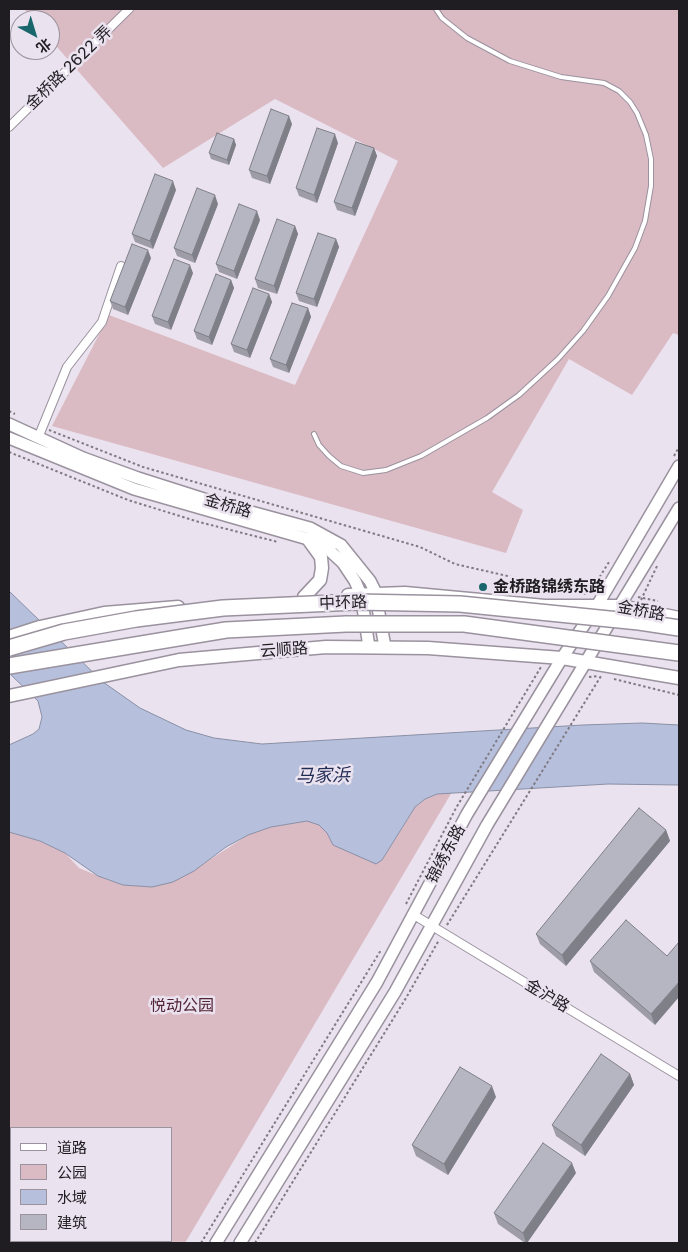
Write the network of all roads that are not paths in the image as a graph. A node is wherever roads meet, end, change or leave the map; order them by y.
1 (129, 9) edge
2 (436, 9) edge
3 (9, 127) edge
4 (122, 266) edge
5 (9, 424) edge
6 (314, 434) dead end
7 (9, 438) edge
8 (38, 438) junction
9 (674, 464) edge
10 (679, 508) edge
11 (308, 539) junction
12 (376, 594) junction
13 (361, 595) junction
14 (304, 598) junction
15 (601, 599) junction
16 (624, 601) junction
17 (679, 618) edge
18 (679, 628) edge
19 (9, 637) edge
20 (370, 647) junction
21 (9, 648) edge
22 (385, 648) junction
23 (679, 653) edge
24 (562, 658) junction
25 (585, 661) junction
26 (9, 666) edge
27 (679, 678) edge
28 (9, 696) edge
29 (414, 915) junction
30 (432, 926) junction
31 (679, 1076) edge
32 (216, 1243) edge
33 (240, 1243) edge

1 - 3 street, 金桥路 2622 弄
2 - 6 lane
4 - 8 street
5 - 8 main road, 金桥路
7 - 11 main road, 金桥路
8 - 12 main road, 金桥路
9 - 15 main road, 锦绣东路
10 - 16 main road, 锦绣东路
11 - 13 main road, 金桥路
11 - 14 main road
12 - 13 main road
12 - 15 main road, 金桥路
12 - 22 main road, 金桥路
13 - 14 main road
13 - 20 main road, 金桥路
14 - 19 main road
15 - 16 main road, 金桥路
15 - 24 main road, 锦绣东路
16 - 17 main road, 金桥路
16 - 25 main road, 锦绣东路
18 - 21 highway, 中环路, bridge
20 - 22 main road, 云顺路
20 - 28 main road, 云顺路
22 - 24 main road, 云顺路
23 - 26 highway, 中环路, bridge
24 - 25 main road
24 - 29 main road, 锦绣东路
25 - 27 main road
25 - 30 main road, 锦绣东路
29 - 30 street, 金沪路
29 - 32 main road, 锦绣东路
30 - 31 street, 金沪路
30 - 33 main road, 锦绣东路

